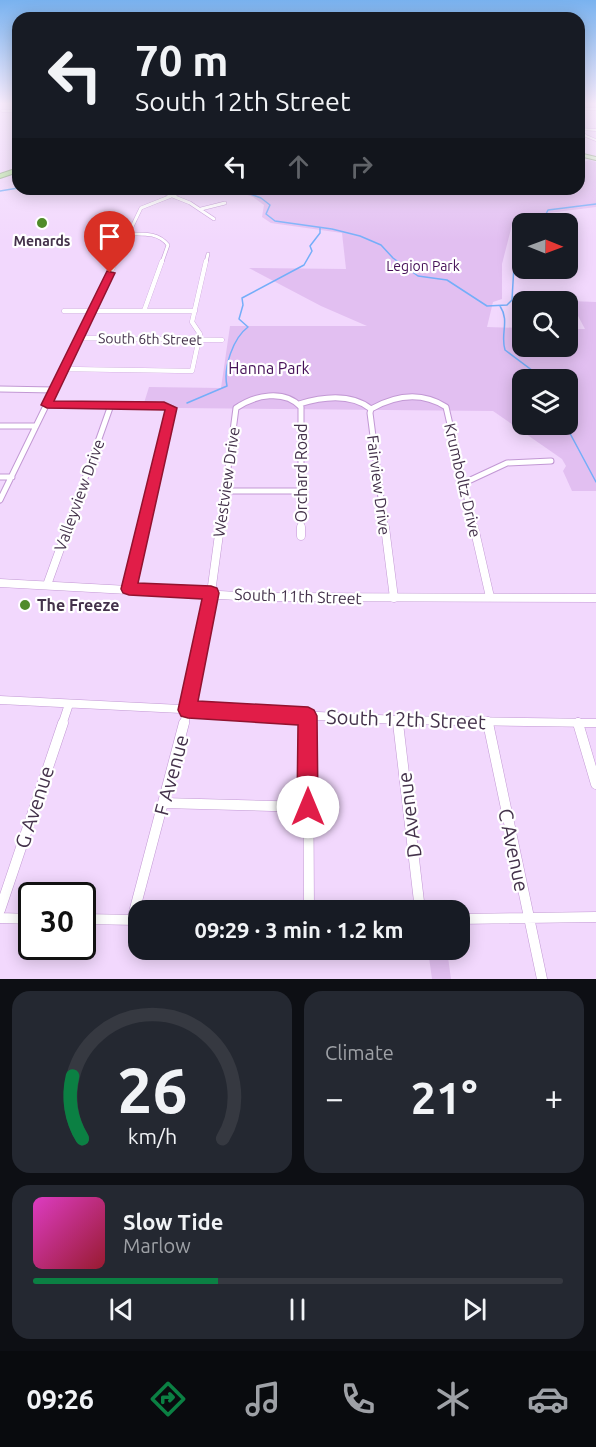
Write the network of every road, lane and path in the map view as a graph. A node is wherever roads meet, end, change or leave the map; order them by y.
1 (171, 195) joint
2 (225, 203) dead end
3 (201, 209) junction
4 (214, 219) dead end
5 (129, 234) junction
6 (208, 254) dead end
7 (64, 311) dead end
8 (92, 311) junction
9 (144, 311) junction
10 (195, 311) junction
11 (78, 338) junction
12 (199, 339) junction
13 (222, 340) dead end
14 (63, 369) junction
15 (0, 389) edge
16 (54, 390) junction
17 (271, 397) joint
18 (299, 404) junction
19 (47, 405) junction
20 (111, 405) junction
21 (371, 409) junction
22 (0, 426) edge
23 (36, 426) junction
24 (550, 461) dead end
25 (0, 477) edge
26 (12, 477) junction
27 (464, 483) junction
28 (225, 491) junction
29 (301, 491) junction
30 (0, 500) edge
31 (301, 536) dead end
32 (0, 583) edge
33 (46, 585) junction
34 (129, 589) junction
35 (211, 593) junction
36 (490, 597) junction
37 (394, 598) junction
38 (596, 598) edge
39 (0, 700) edge
40 (69, 704) junction
41 (188, 710) junction
42 (308, 716) junction
43 (398, 720) junction
44 (488, 722) junction
45 (578, 722) junction
46 (596, 723) edge
47 (596, 784) edge
48 (163, 803) junction
49 (308, 807) junction
50 (140, 900) edge
51 (309, 900) edge
52 (419, 900) edge
53 (0, 910) edge
54 (596, 917) edge
55 (0, 918) edge
56 (528, 918) junction
57 (18, 919) edge
58 (96, 919) edge
59 (470, 919) edge
60 (128, 920) edge
61 (542, 979) edge

1 - 3 street
1 - 5 street
2 - 3 street
3 - 4 street
5 - 8 street
5 - 9 street
6 - 10 street
7 - 8 street
8 - 9 street
8 - 11 street
9 - 10 street
10 - 12 street
11 - 12 street, South 6th Street
11 - 14 street
12 - 13 street, South 6th Street
12 - 14 street
14 - 16 street
15 - 16 street
16 - 19 street
17 - 18 street, Orchard Road
17 - 28 street, Westview Drive
18 - 21 street
18 - 29 street, Orchard Road
19 - 20 street
19 - 23 street
20 - 33 street, Valleyview Drive
20 - 34 street
21 - 27 street, Krumboltz Drive
21 - 37 street, Fairview Drive
22 - 23 street
23 - 26 street
24 - 27 street
25 - 26 street
26 - 30 street
27 - 36 street, Krumboltz Drive
28 - 29 street
28 - 35 street, Westview Drive
29 - 31 street, Orchard Road
32 - 33 street, South 11th Street
33 - 34 street, South 11th Street
34 - 35 street, South 11th Street
35 - 37 street, South 11th Street
35 - 41 street, F Avenue
36 - 37 street, South 11th Street
36 - 38 street, South 11th Street
39 - 40 street, South 12th Street
40 - 41 street, South 12th Street
40 - 53 street, G Avenue
41 - 42 street, South 12th Street
41 - 48 street, F Avenue
42 - 43 street, South 12th Street
42 - 49 street
43 - 44 street, South 12th Street
43 - 52 street, D Avenue
44 - 45 street, South 12th Street
44 - 56 street, C Avenue
45 - 46 street, South 12th Street
45 - 47 street
48 - 49 street
48 - 50 street, F Avenue
49 - 51 street
54 - 56 street
55 - 57 street
56 - 59 street
56 - 61 street, C Avenue
58 - 60 street

